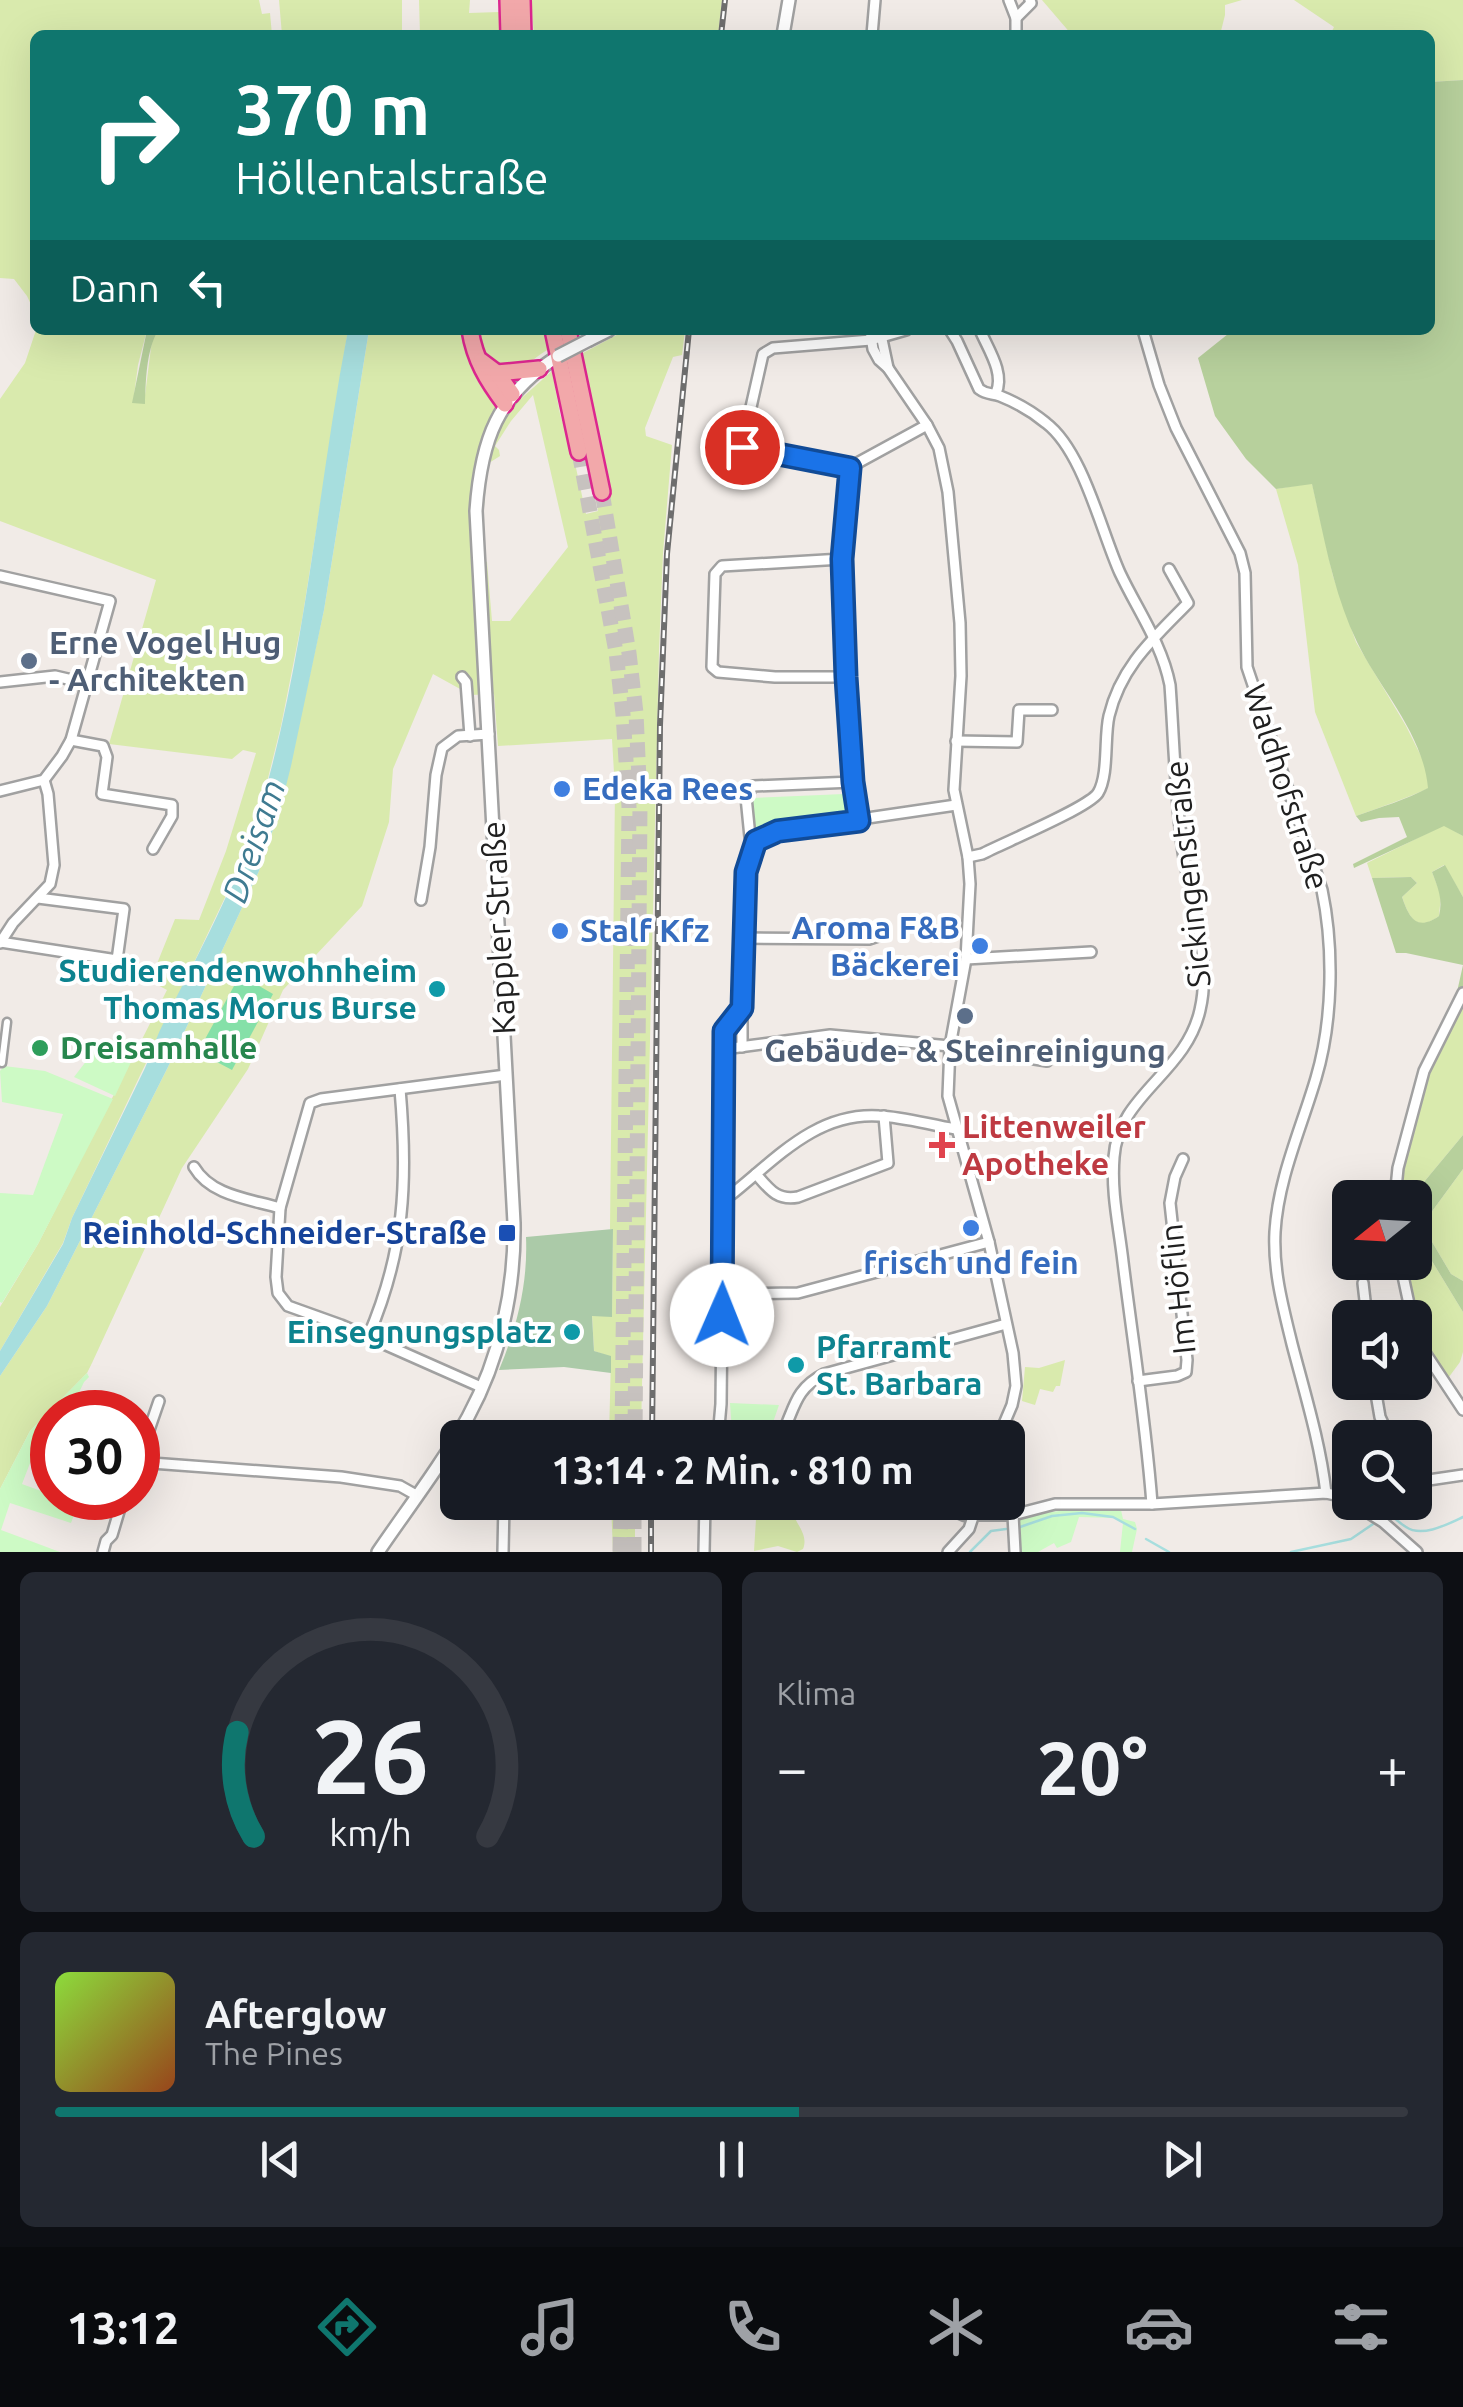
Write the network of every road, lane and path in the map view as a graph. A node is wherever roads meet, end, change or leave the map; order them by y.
1 (790, 0) edge
2 (875, 0) edge
3 (1009, 0) edge
4 (1030, 0) edge
5 (517, 2) edge
6 (1016, 18) junction
7 (510, 30) edge
8 (525, 30) edge
9 (785, 30) edge
10 (872, 30) edge
11 (1016, 30) edge
12 (471, 335) edge
13 (558, 335) edge
14 (558, 335) edge
15 (600, 335) edge
16 (869, 335) edge
17 (876, 335) edge
18 (953, 335) edge
19 (982, 335) edge
20 (1144, 335) edge
21 (478, 358) junction
22 (538, 369) junction
23 (496, 373) junction
24 (996, 394) junction
25 (508, 399) junction
26 (928, 425) junction
27 (742, 447) junction
28 (712, 450) dead end
29 (579, 452) tunnel mouth
30 (850, 468) junction
31 (602, 492) tunnel mouth
32 (842, 559) junction
33 (1169, 569) dead end
34 (0, 576) edge
35 (1154, 638) junction
36 (462, 677) dead end
37 (846, 677) junction
38 (0, 682) edge
39 (85, 682) junction
40 (1052, 710) dead end
41 (488, 734) junction
42 (470, 736) junction
43 (71, 740) junction
44 (956, 741) junction
45 (44, 780) junction
46 (853, 782) junction
47 (0, 791) edge
48 (956, 805) junction
49 (859, 821) junction
50 (752, 839) junction
51 (153, 849) dead end
52 (968, 857) junction
53 (38, 898) junction
54 (421, 900) dead end
55 (884, 934) dead end
56 (744, 938) junction
57 (0, 943) edge
58 (1091, 952) dead end
59 (966, 960) junction
60 (1463, 992) edge
61 (742, 1008) junction
62 (8, 1022) dead end
63 (742, 1046) junction
64 (950, 1046) junction
65 (724, 1049) junction
66 (1048, 1061) dead end
67 (2, 1063) edge
68 (506, 1075) junction
69 (400, 1089) junction
70 (884, 1116) junction
71 (956, 1129) junction
72 (1182, 1159) dead end
73 (194, 1167) dead end
74 (756, 1174) junction
75 (1397, 1180) edge
76 (722, 1193) junction
77 (280, 1208) junction
78 (989, 1242) junction
79 (1364, 1282) dead end
80 (722, 1294) junction
81 (1366, 1300) edge
82 (1006, 1324) junction
83 (368, 1337) junction
84 (1432, 1363) edge
85 (1138, 1382) junction
86 (481, 1388) junction
87 (1463, 1410) edge
88 (467, 1420) edge
89 (720, 1420) edge
90 (788, 1420) edge
91 (1006, 1420) edge
92 (160, 1464) edge
93 (440, 1465) edge
94 (1463, 1475) edge
95 (1432, 1480) edge
96 (1326, 1492) junction
97 (1332, 1494) edge
98 (416, 1495) junction
99 (1152, 1504) junction
100 (1025, 1511) edge
101 (117, 1520) edge
102 (504, 1520) edge
103 (705, 1520) edge
104 (973, 1520) edge
105 (1013, 1520) edge
106 (1378, 1520) edge
107 (103, 1552) edge
108 (378, 1552) edge
109 (503, 1552) edge
110 (704, 1552) edge
111 (948, 1552) edge
112 (1015, 1552) edge
113 (1418, 1552) edge

1 - 9 street
2 - 10 street
3 - 6 street
4 - 6 street
5 - 7 highway
5 - 8 highway
6 - 11 street
12 - 21 highway
13 - 29 highway
14 - 31 highway
15 - 22 street, Kappler Straße, bridge
16 - 27 street
17 - 26 street
18 - 24 street, Sickingenstraße
19 - 24 street
20 - 96 street, Waldhofstraße
21 - 23 highway
21 - 25 highway
22 - 23 highway
22 - 25 street, Kappler Straße
23 - 25 highway
24 - 35 street, Sickingenstraße
25 - 41 street, Kappler Straße
26 - 30 street
26 - 44 street
27 - 28 street
27 - 30 street
30 - 32 street
32 - 37 street
32 - 37 street
33 - 35 street
34 - 39 street
35 - 52 street
35 - 85 street, Sickingenstraße
36 - 42 street
37 - 46 street
38 - 39 street
39 - 43 street
40 - 44 street
41 - 42 street
41 - 68 street, Kappler Straße
42 - 54 street
43 - 45 street
43 - 51 street
44 - 48 street
45 - 47 street
45 - 53 street
46 - 49 street
46 - 50 street
48 - 49 street
48 - 52 street
49 - 50 street
50 - 56 street
52 - 59 street
53 - 57 street
53 - 57 street
55 - 56 street
56 - 61 street
58 - 59 street
59 - 64 street
60 - 75 street
61 - 63 street
61 - 65 street
62 - 67 street
63 - 64 street
63 - 65 street
64 - 66 street
64 - 71 street
65 - 76 street
68 - 69 street
68 - 86 street, Kappler Straße
69 - 77 street
69 - 83 street
70 - 71 street
70 - 74 street
70 - 74 street
71 - 78 street
72 - 85 street, Im Höflin
73 - 77 street
74 - 76 street
76 - 80 street
77 - 83 street
78 - 80 street
78 - 82 street
79 - 81 street
80 - 89 street
82 - 90 street
82 - 91 street
83 - 86 street
84 - 87 street
85 - 99 street, Sickingenstraße
86 - 88 street, Kappler Straße
92 - 98 street
93 - 98 street, Kappler Straße
94 - 95 street
96 - 97 street
96 - 99 street
98 - 108 street, Kappler Straße
99 - 100 street
101 - 107 street
102 - 109 street
103 - 110 street
104 - 111 street
105 - 112 street
106 - 113 street

